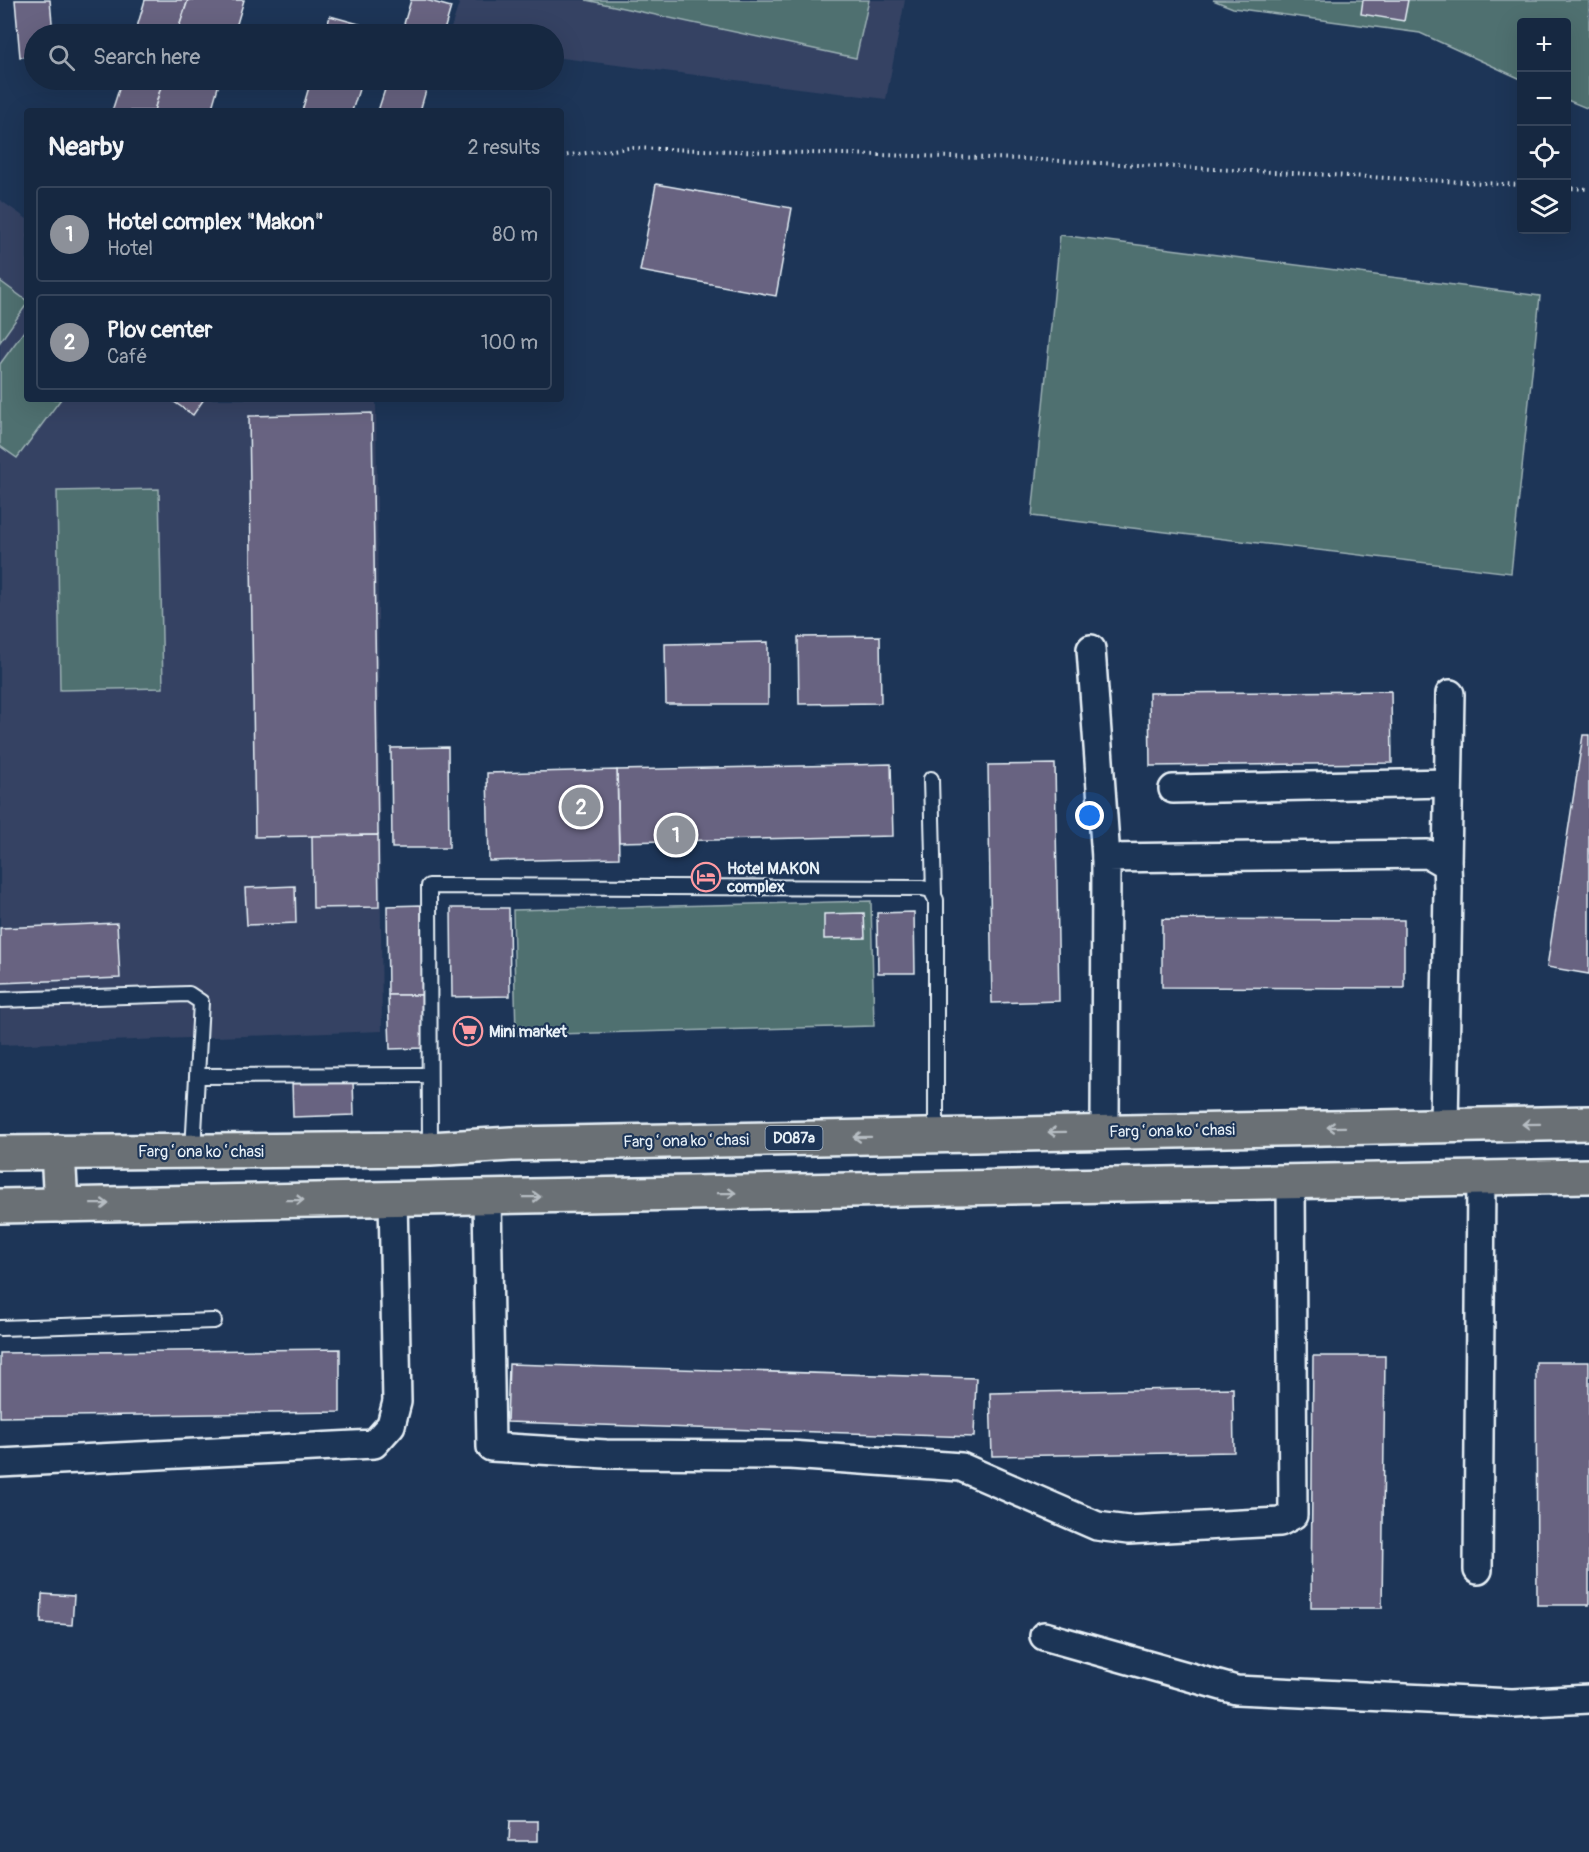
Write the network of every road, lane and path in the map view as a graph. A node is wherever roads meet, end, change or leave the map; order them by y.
1 (564, 156) edge
2 (1517, 185) edge
3 (1571, 188) edge
4 (1589, 189) edge
5 (1091, 649) dead end
6 (1450, 693) dead end
7 (931, 779) dead end
8 (1448, 783) junction
9 (1173, 789) dead end
10 (1106, 858) junction
11 (1447, 865) junction
12 (934, 894) junction
13 (0, 1000) edge
14 (429, 1075) junction
15 (198, 1076) junction
16 (1589, 1123) edge
17 (1444, 1126) junction
18 (1105, 1131) junction
19 (936, 1135) junction
20 (430, 1149) junction
21 (194, 1151) junction
22 (58, 1152) junction
23 (0, 1153) edge
24 (1589, 1176) edge
25 (1480, 1178) junction
26 (1291, 1182) junction
27 (487, 1197) junction
28 (393, 1198) junction
29 (61, 1205) junction
30 (0, 1206) edge
31 (214, 1321) dead end
32 (0, 1328) edge
33 (0, 1463) edge
34 (1478, 1570) dead end
35 (1044, 1636) dead end
36 (1589, 1699) edge

1 - 2 path
3 - 4 path
5 - 10 street
6 - 8 street
7 - 12 lane
8 - 9 street
8 - 11 street
10 - 11 street
10 - 18 street
11 - 17 street
12 - 14 lane
12 - 19 lane
13 - 15 lane
14 - 15 lane
14 - 20 lane
15 - 21 lane
16 -> 17 main road, Fargʻona koʻchasi / D087a
17 -> 18 main road, Fargʻona koʻchasi / D087a
18 -> 19 main road, Fargʻona koʻchasi / D087a
19 -> 20 main road, Fargʻona koʻchasi / D087a
20 - 21 main road, Fargʻona koʻchasi / D087a
21 - 22 main road, Fargʻona koʻchasi / D087a
22 - 23 main road, Fargʻona koʻchasi / D087a
22 - 29 main road
24 - 25 main road
25 - 26 main road
25 - 34 street
27 -> 26 main road
26 - 27 street
27 - 28 main road
29 -> 28 main road
28 - 33 street
29 - 30 main road
31 - 32 lane
35 - 36 street

